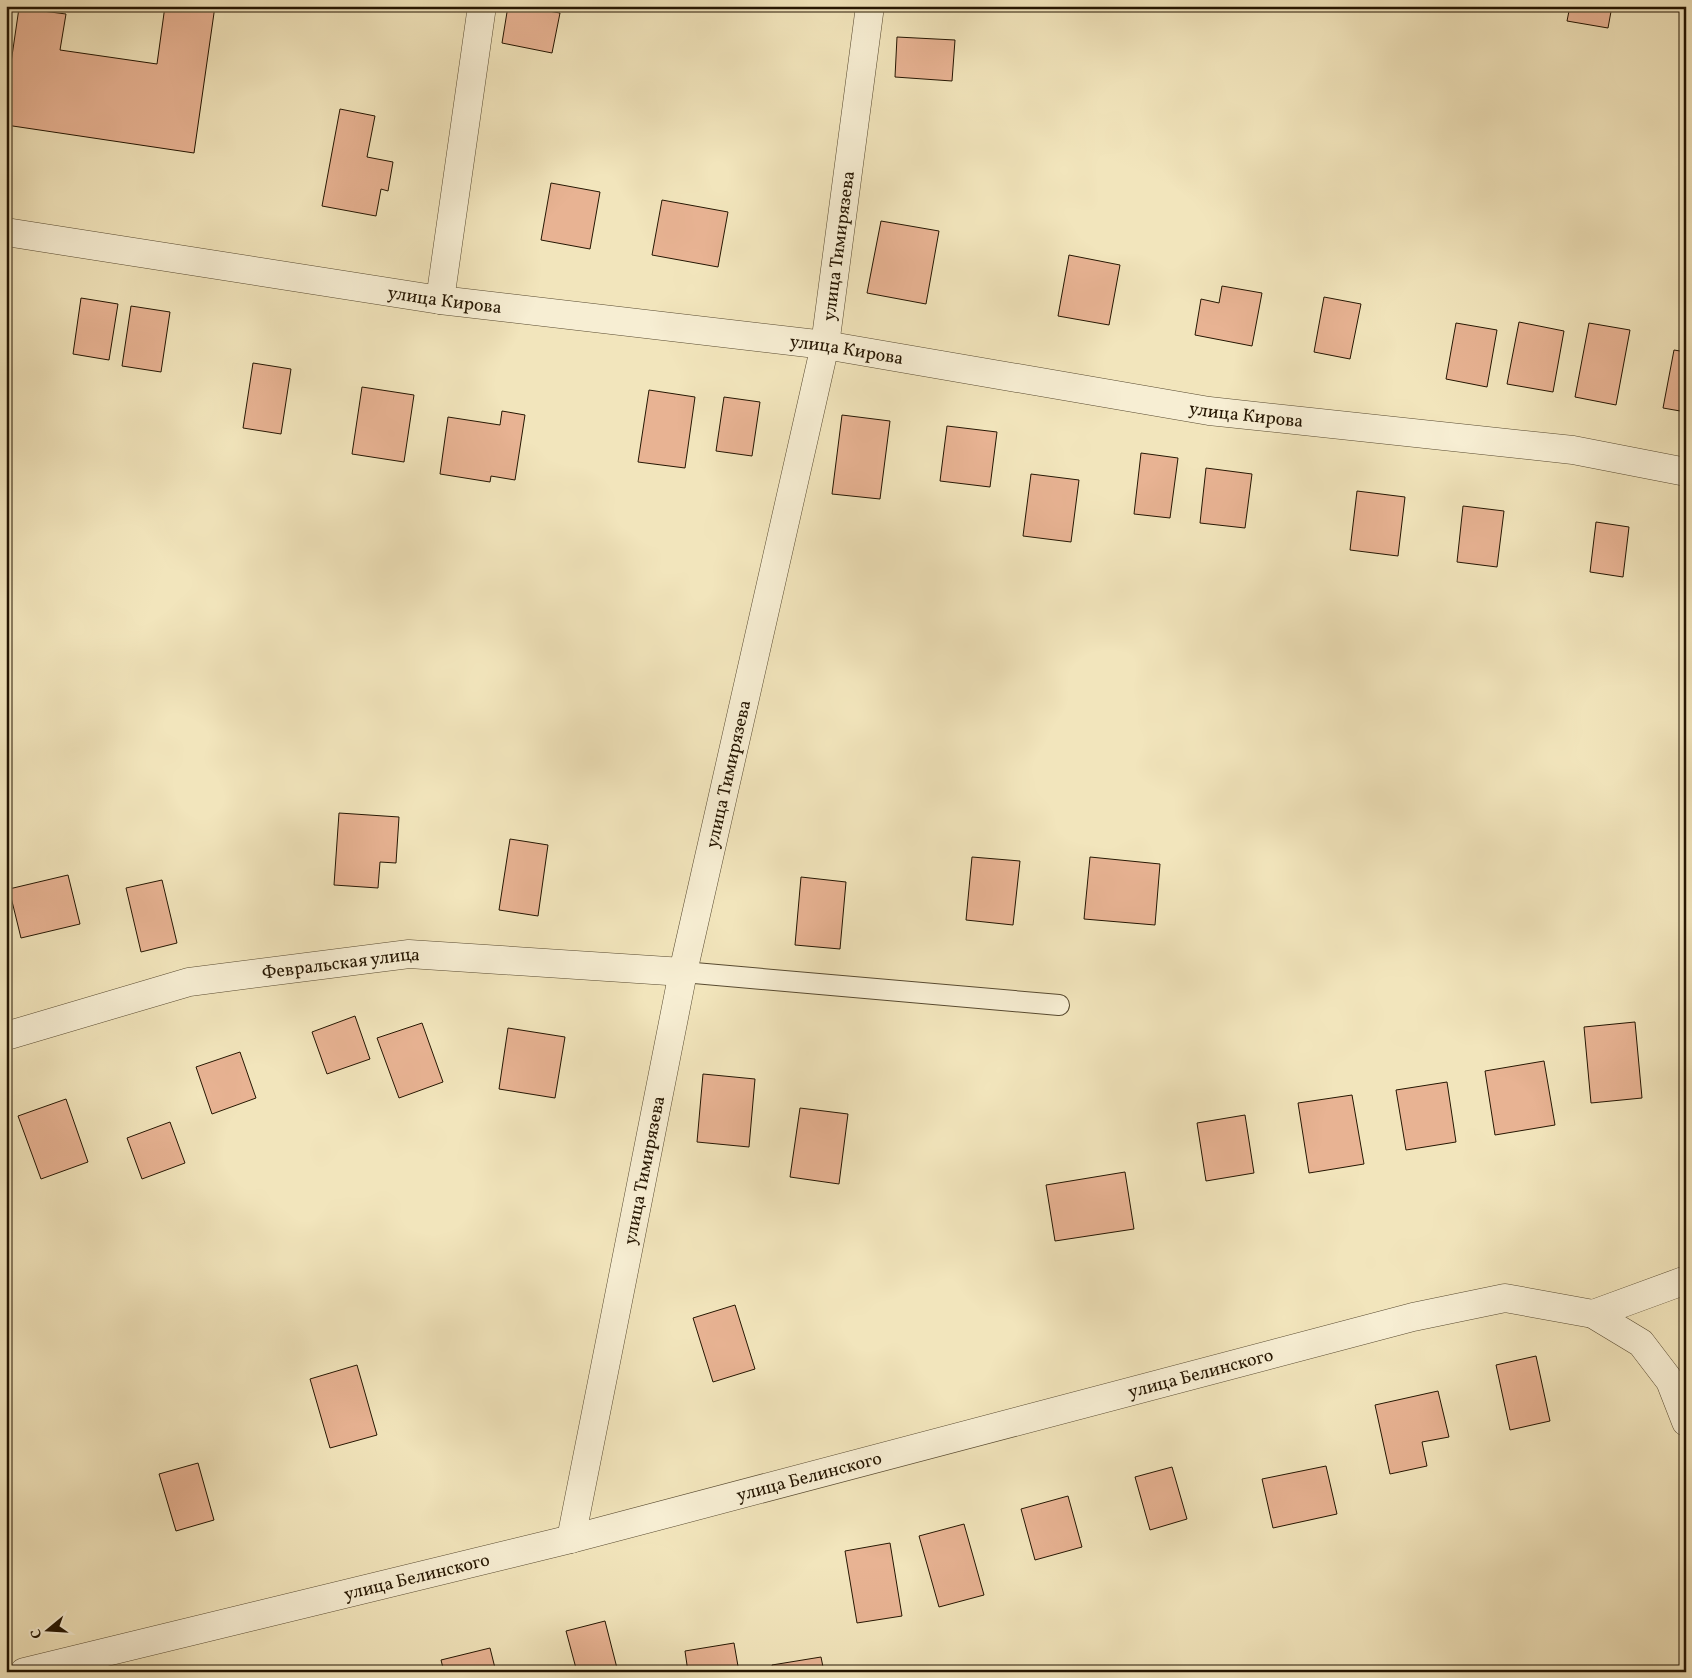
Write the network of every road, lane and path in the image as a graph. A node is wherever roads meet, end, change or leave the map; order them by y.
1 (482, 6) edge
2 (870, 6) edge
3 (6, 232) edge
4 (440, 300) junction
5 (825, 345) junction
6 (1686, 472) edge
7 (683, 972) junction
8 (1059, 1005) dead end
9 (6, 1036) edge
10 (1686, 1280) edge
11 (1593, 1314) junction
12 (1686, 1422) edge
13 (571, 1539) junction
14 (24, 1672) edge

1 - 4 street
2 - 5 street, улица Тимирязева
3 - 4 street, улица Кирова
4 - 5 street, улица Кирова
5 - 6 street, улица Кирова
5 - 7 street, улица Тимирязева
7 - 8 lane
7 - 9 street, Февральская улица
7 - 13 street, улица Тимирязева
10 - 11 street
11 - 12 street
11 - 13 street, улица Белинского
13 - 14 street, улица Белинского

